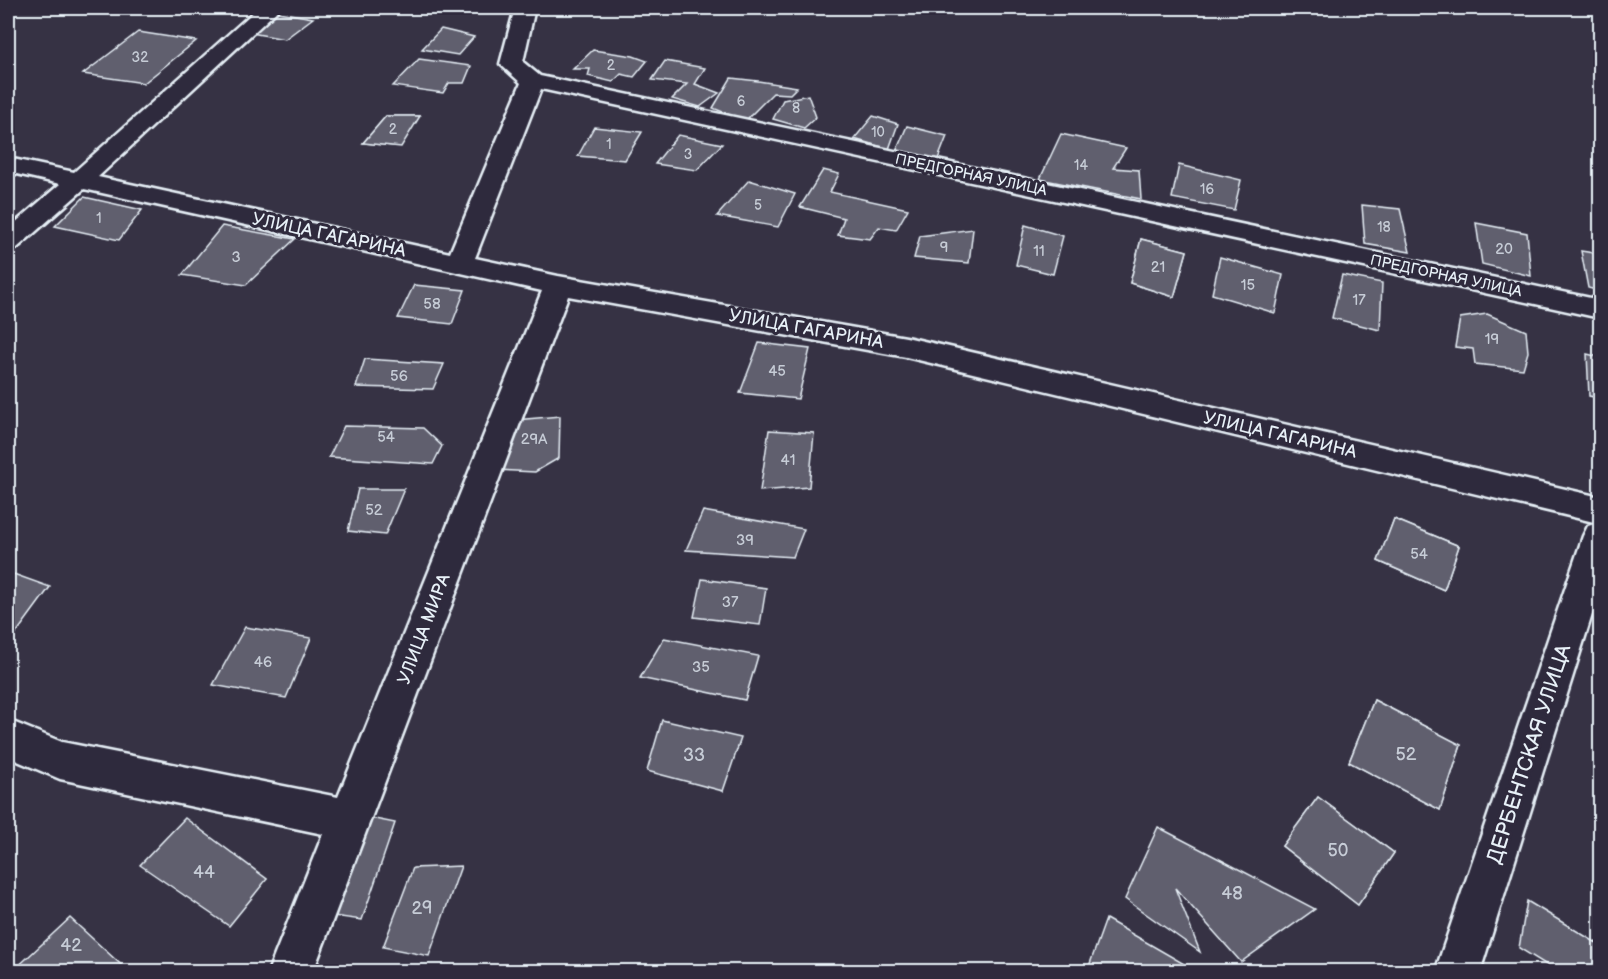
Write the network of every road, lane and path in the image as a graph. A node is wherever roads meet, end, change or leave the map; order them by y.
1 (270, 8) edge
2 (525, 8) edge
3 (533, 81) junction
4 (8, 165) edge
5 (79, 181) junction
6 (8, 242) edge
7 (459, 264) junction
8 (558, 285) junction
9 (1600, 309) edge
10 (1600, 510) edge
11 (1600, 536) edge
12 (8, 738) edge
13 (350, 820) junction
14 (290, 972) edge
15 (1457, 972) edge

1 - 5 street
2 - 3 street
3 - 7 street
3 - 9 street, ПРЕДГОРНАЯ УЛИЦА
4 - 5 street, УЛИЦА ГАГАРИНА
5 - 6 street
5 - 7 street, УЛИЦА ГАГАРИНА
7 - 8 street, УЛИЦА ГАГАРИНА
8 - 10 street, УЛИЦА ГАГАРИНА
8 - 13 street, УЛИЦА МИРА
11 - 15 street, ДЕРБЕНТСКАЯ УЛИЦА
12 - 13 street
13 - 14 street, УЛИЦА МИРА

